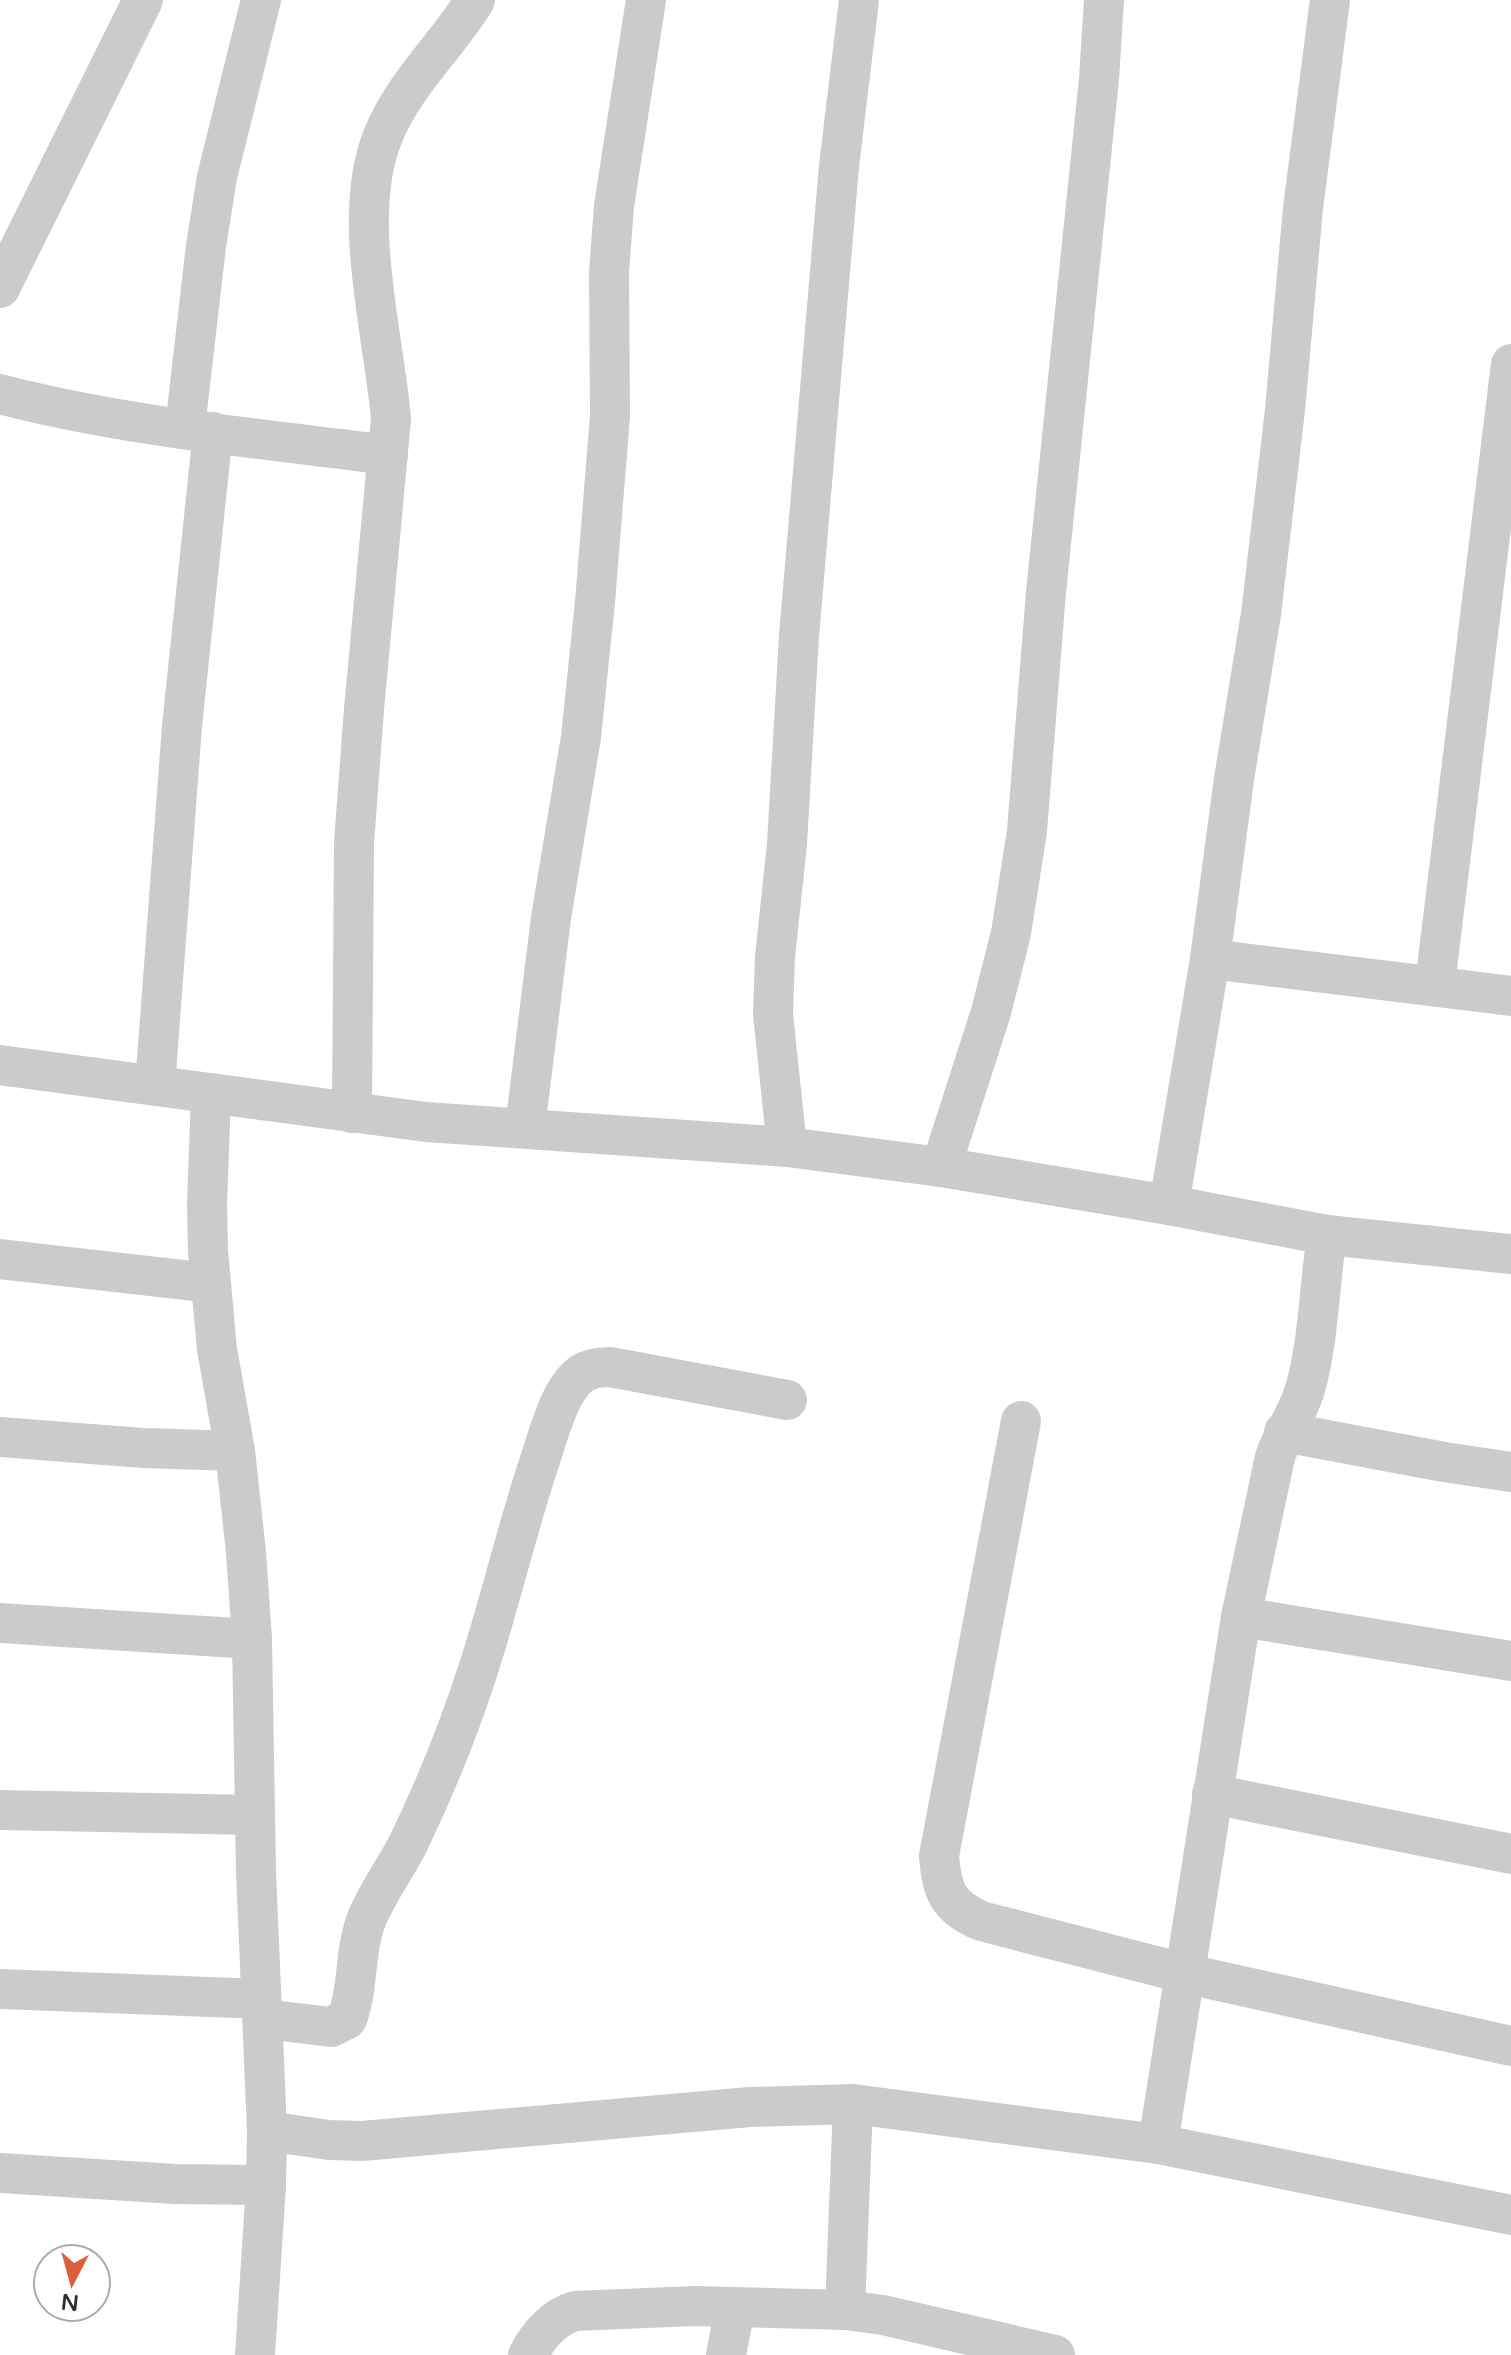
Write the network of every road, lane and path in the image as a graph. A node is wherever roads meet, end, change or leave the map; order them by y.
1 (143, 0) edge
2 (261, 0) edge
3 (475, 0) edge
4 (646, 0) edge
5 (859, 0) edge
6 (1104, 0) edge
7 (1330, 0) edge
8 (0, 288) edge
9 (1511, 364) edge
10 (0, 394) edge
11 (199, 430) junction
12 (388, 455) junction
13 (1210, 959) junction
14 (1435, 984) junction
15 (1511, 996) edge
16 (0, 1065) edge
17 (155, 1086) junction
18 (211, 1095) junction
19 (352, 1113) junction
20 (525, 1128) junction
21 (787, 1147) junction
22 (941, 1167) junction
23 (1169, 1205) junction
24 (1327, 1235) junction
25 (1511, 1254) edge
26 (0, 1259) edge
27 (211, 1283) junction
28 (787, 1400) dead end
29 (1021, 1421) dead end
30 (1284, 1432) junction
31 (0, 1437) edge
32 (235, 1451) junction
33 (1511, 1472) edge
34 (1241, 1617) junction
35 (0, 1623) edge
36 (252, 1639) junction
37 (1511, 1661) edge
38 (1212, 1794) junction
39 (0, 1810) edge
40 (255, 1815) junction
41 (1511, 1854) edge
42 (1183, 1973) junction
43 (0, 1989) edge
44 (262, 2009) junction
45 (1511, 2046) edge
46 (853, 2104) junction
47 (267, 2131) junction
48 (1158, 2144) junction
49 (0, 2173) edge
50 (266, 2185) junction
51 (1511, 2215) edge
52 (735, 2308) junction
53 (845, 2310) junction
54 (916, 2339) edge
55 (255, 2355) edge
56 (528, 2355) edge
57 (726, 2355) edge
58 (1055, 2355) edge

1 - 8 street
2 - 11 street
3 - 12 street
4 - 20 street
5 - 21 street
6 - 22 street
7 - 13 street
9 - 14 street
10 - 11 street
11 - 12 street
11 - 17 street
12 - 19 street
13 - 14 street
13 - 23 street
14 - 15 street
16 - 17 street
17 - 18 street
18 - 19 street
18 - 27 street
19 - 20 street
20 - 21 street
21 - 22 street
22 - 23 street
23 - 24 street
24 - 25 street
24 - 30 street
26 - 27 street
27 - 32 street
28 - 44 street
29 - 42 street
30 - 33 street
30 - 34 street
31 - 32 street
32 - 36 street
34 - 37 street
34 - 38 street
35 - 36 street
36 - 40 street
38 - 41 street
38 - 42 street
39 - 40 street
40 - 44 street
42 - 45 street
42 - 48 street
43 - 44 street
44 - 47 street
46 - 47 street
46 - 48 street
46 - 53 street
47 - 50 street
48 - 51 street
49 - 50 street
50 - 55 street
52 - 53 street
52 - 56 street
52 - 57 street
53 - 54 street
54 - 58 street

